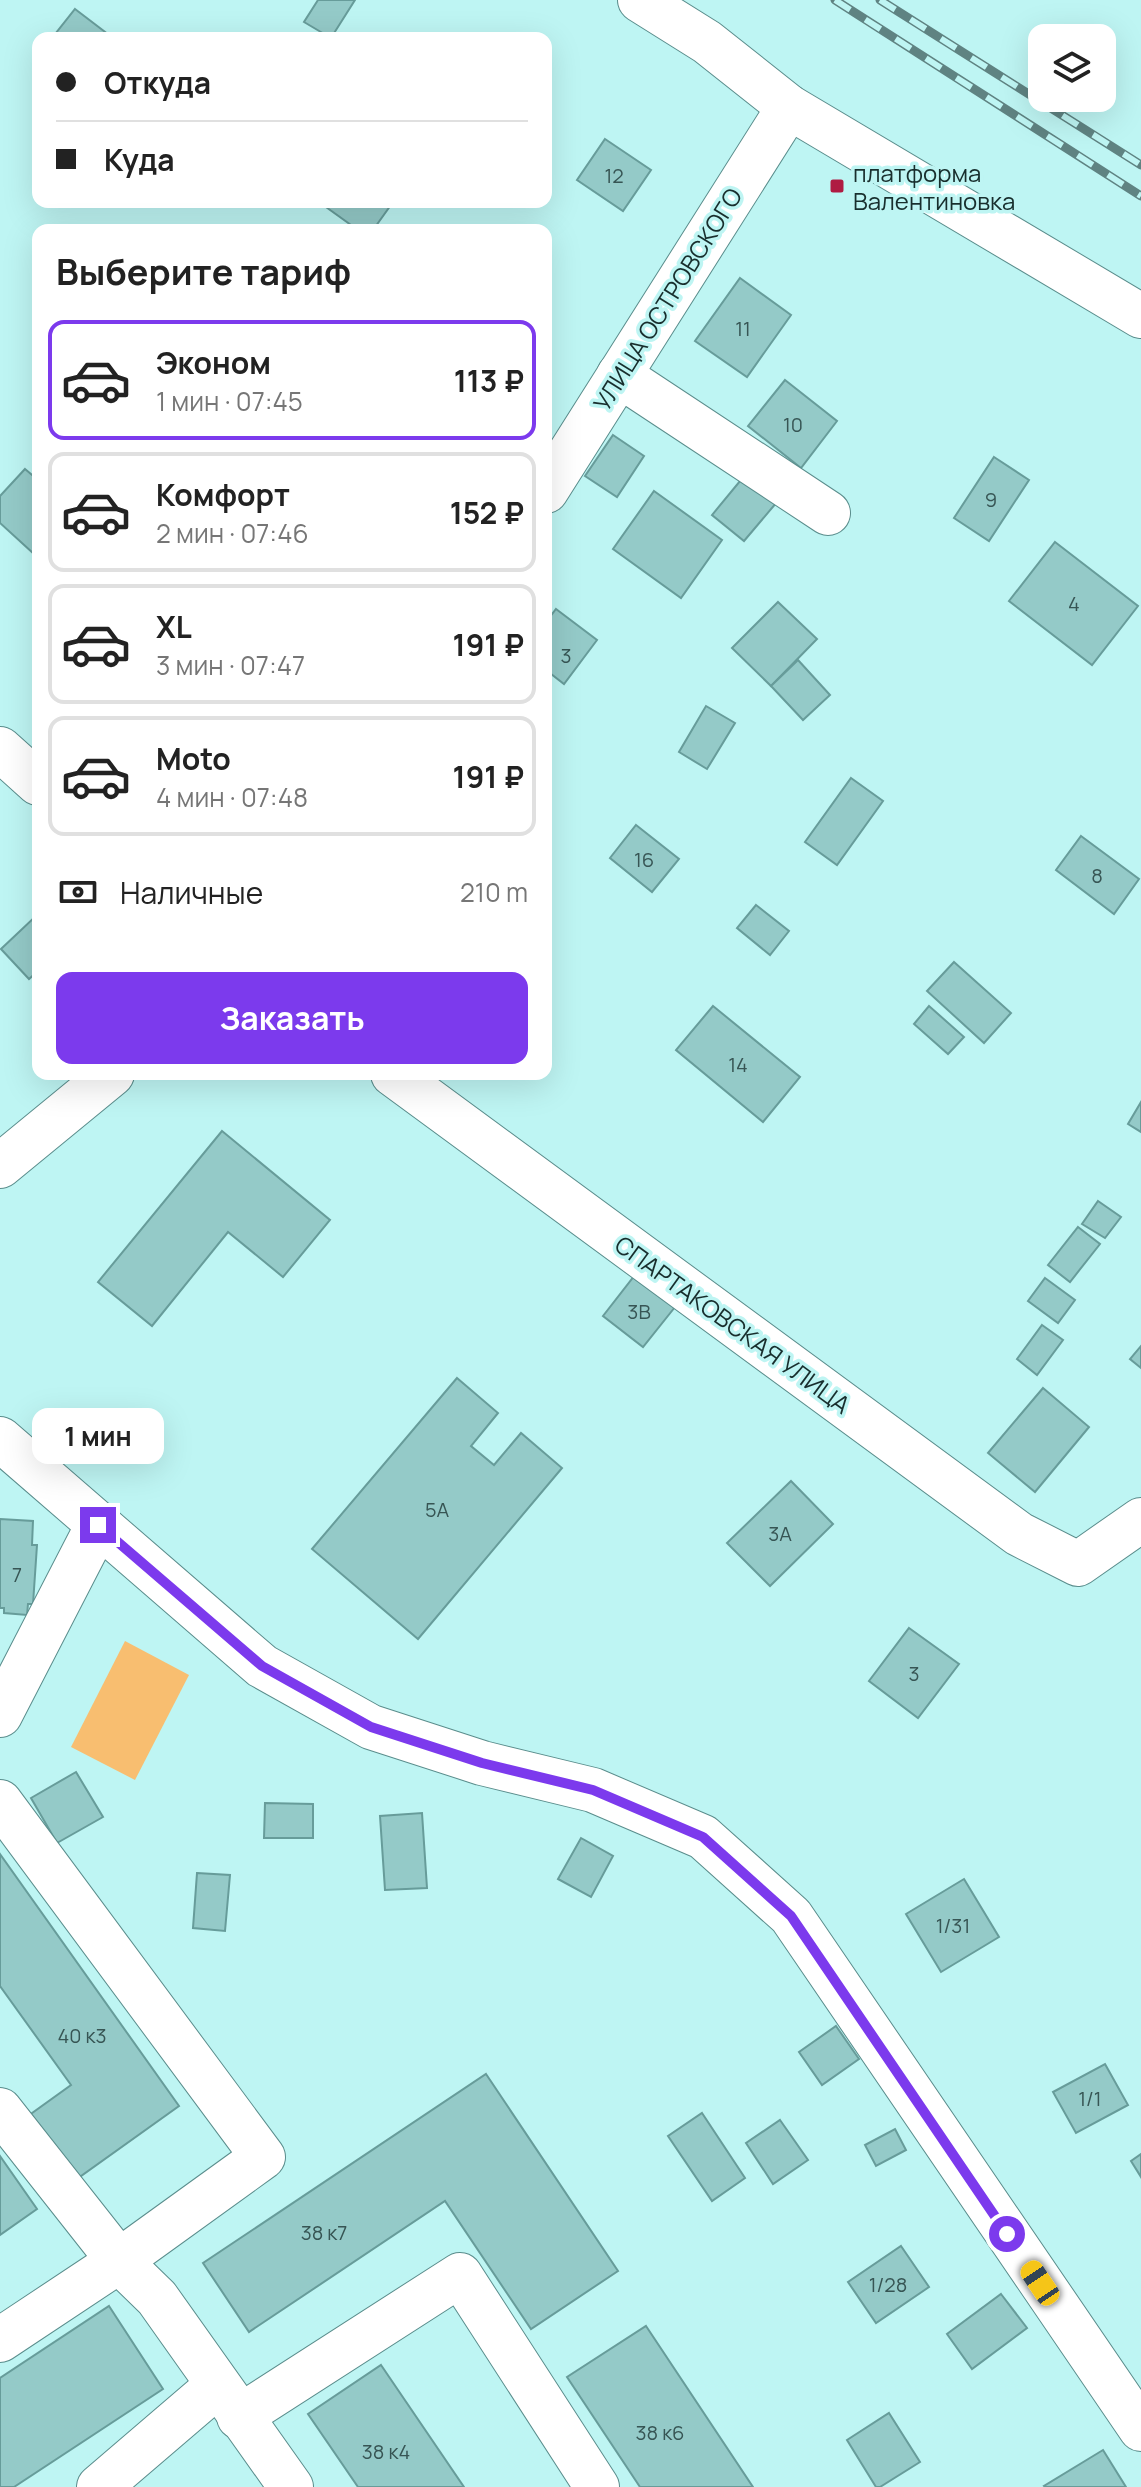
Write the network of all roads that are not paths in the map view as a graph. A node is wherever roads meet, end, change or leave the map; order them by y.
1 (640, 0) edge
2 (789, 107) junction
3 (1141, 316) edge
4 (619, 375) junction
5 (552, 481) edge
6 (828, 513) dead end
7 (0, 749) edge
8 (32, 778) edge
9 (105, 1080) edge
10 (401, 1080) edge
11 (0, 1166) edge
12 (0, 1439) edge
13 (1141, 1520) edge
14 (98, 1525) junction
15 (0, 1715) edge
16 (0, 1802) edge
17 (0, 2110) edge
18 (119, 2261) junction
19 (0, 2340) edge
20 (229, 2401) junction
21 (1141, 2429) edge
22 (99, 2487) edge
23 (291, 2487) edge
24 (597, 2487) edge

1 - 2 street
2 - 3 street
2 - 4 street, УЛИЦА ОСТРОВСКОГО
4 - 5 street, УЛИЦА ОСТРОВСКОГО
4 - 6 street
7 - 8 street
9 - 11 street
10 - 13 street, СПАРТАКОВСКАЯ УЛИЦА
12 - 14 street
14 - 15 street
14 - 21 street
16 - 18 street
17 - 18 street
18 - 19 street
18 - 20 street
20 - 22 street
20 - 23 street
20 - 24 street

